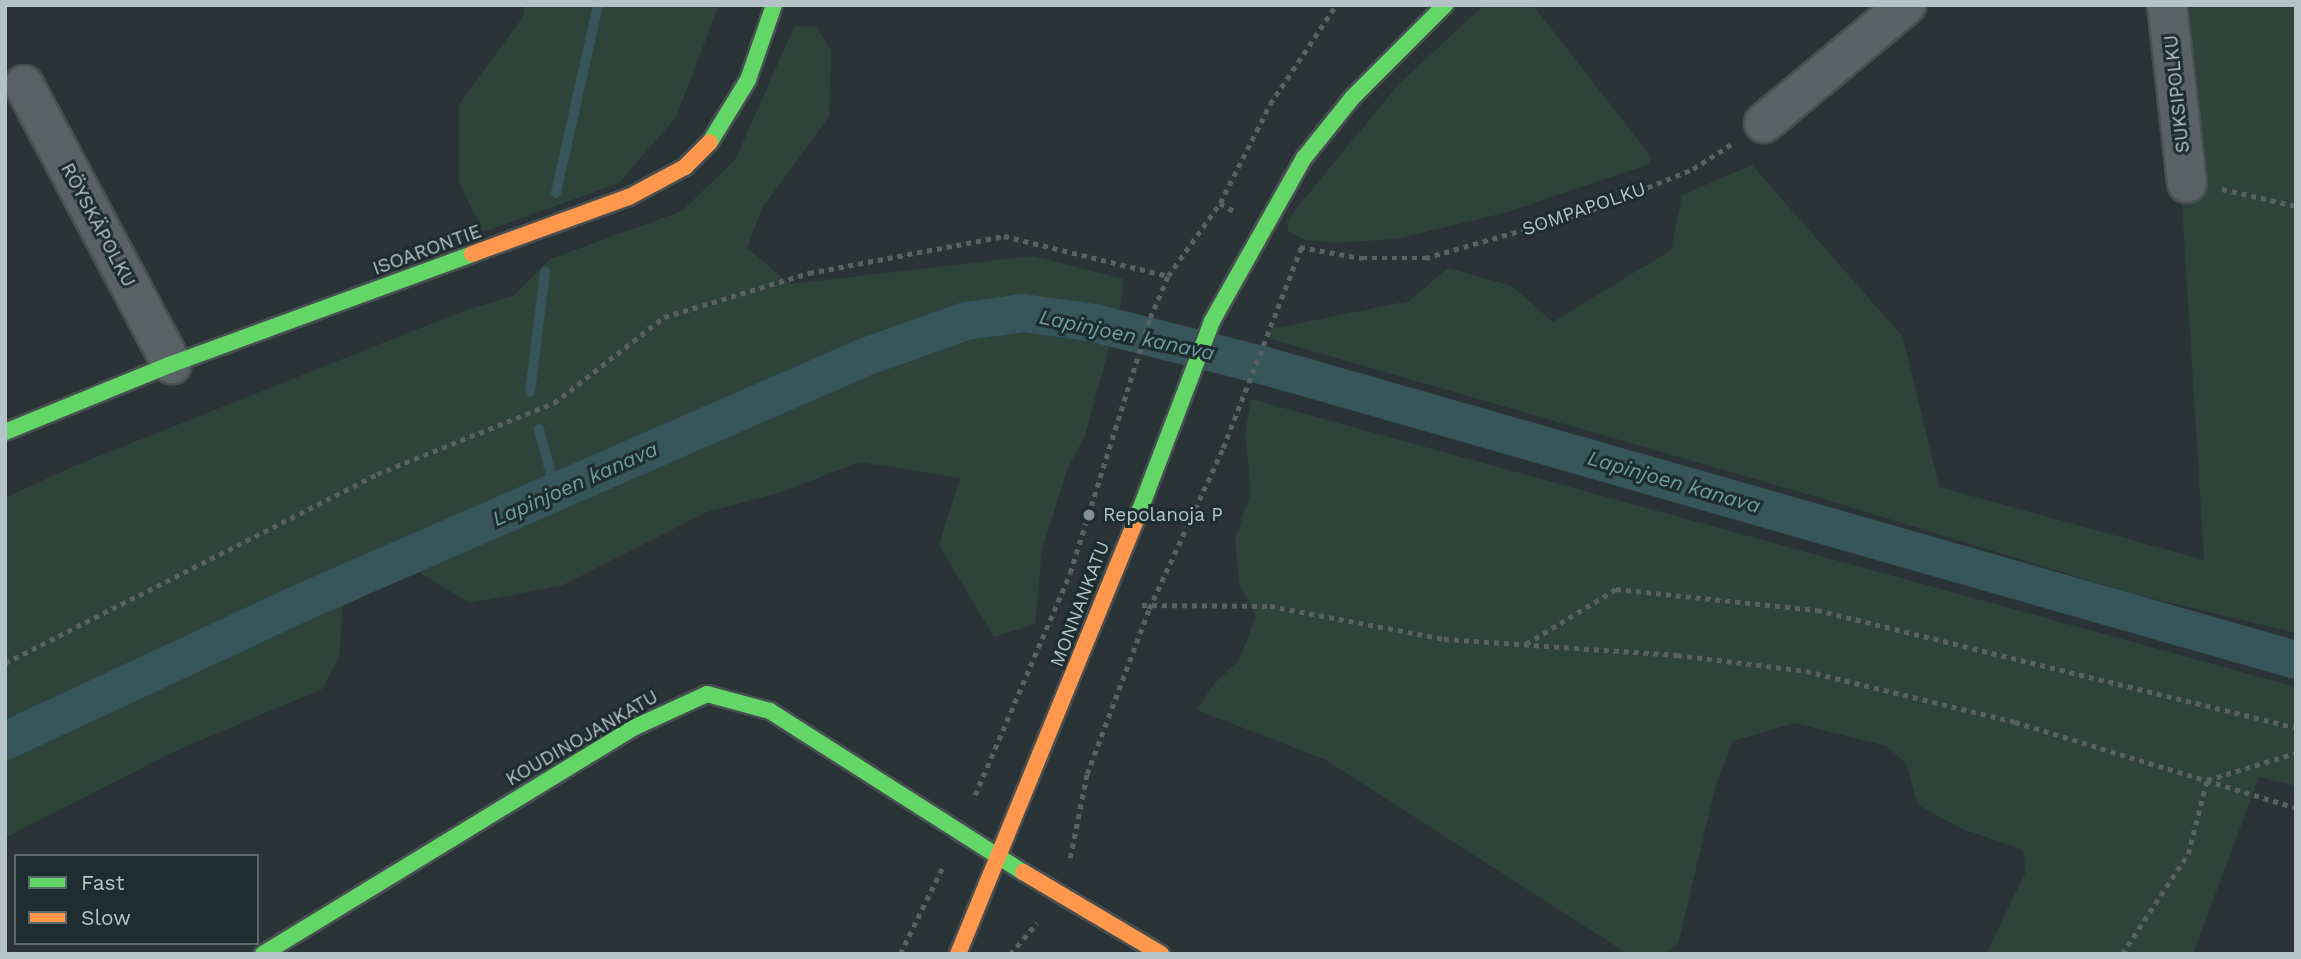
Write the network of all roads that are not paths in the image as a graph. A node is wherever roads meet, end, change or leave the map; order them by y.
1 (774, 5) edge
2 (1906, 5) edge
3 (2167, 5) edge
4 (1435, 8) edge
5 (24, 85) dead end
6 (1764, 123) road end
7 (2187, 183) road end
8 (172, 364) junction
9 (5, 432) edge
10 (1000, 858) junction
11 (263, 954) edge
12 (958, 954) edge
13 (1161, 954) edge

1 - 8 street, ISOARONTIE
2 - 6 street
3 - 7 street, SUKSIPOLKU
4 - 10 street, MONNANKATU
5 - 8 street, RÖYSKÄPOLKU
8 - 9 street, ISOARONTIE
10 - 11 street, KOUDINOJANKATU
10 - 12 street, MONNANKATU
10 - 13 street, KOUDINOJANKATU

